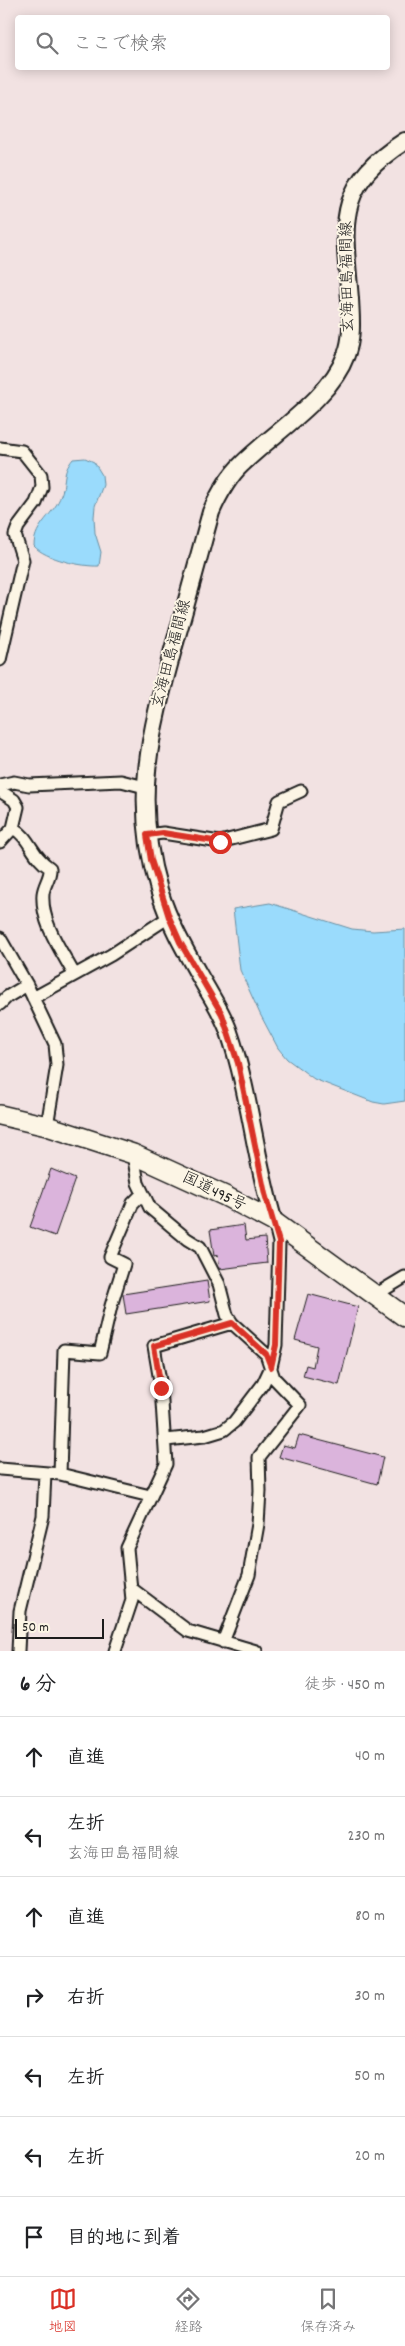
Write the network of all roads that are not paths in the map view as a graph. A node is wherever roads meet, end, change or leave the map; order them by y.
1 (405, 141) edge
2 (0, 448) edge
3 (0, 660) edge
4 (0, 785) edge
5 (145, 787) junction
6 (0, 790) edge
7 (301, 791) dead end
8 (13, 828) junction
9 (147, 835) junction
10 (0, 842) edge
11 (169, 917) junction
12 (0, 938) edge
13 (74, 974) junction
14 (27, 986) junction
15 (33, 998) junction
16 (0, 1004) edge
17 (0, 1115) edge
18 (47, 1126) junction
19 (133, 1154) junction
20 (142, 1194) junction
21 (274, 1222) junction
22 (405, 1277) edge
23 (375, 1295) junction
24 (405, 1317) edge
25 (232, 1323) junction
26 (271, 1367) junction
27 (166, 1440) junction
28 (0, 1469) edge
29 (45, 1474) junction
30 (60, 1474) junction
31 (150, 1496) junction
32 (132, 1589) junction
33 (229, 1646) edge
34 (18, 1651) edge
35 (114, 1651) edge
36 (256, 1651) edge

1 - 5 main road, 玄海田島福間線
2 - 3 street
4 - 5 street
5 - 9 main road, 玄海田島福間線
6 - 8 street
7 - 9 street
8 - 10 street
8 - 13 street
9 - 11 main road, 玄海田島福間線
11 - 13 street
11 - 21 main road, 玄海田島福間線
12 - 14 street
13 - 15 street
14 - 15 street
14 - 16 street
15 - 18 street
17 - 18 highway, 国道495号
18 - 19 highway, 国道495号
19 - 20 street
19 - 21 highway, 国道495号
20 - 25 street
20 - 30 street
21 - 23 highway, 国道495号
21 - 26 street
22 - 23 street
23 - 24 highway, 国道495号
25 - 26 street
25 - 27 street
26 - 27 street
26 - 33 street
27 - 31 street
28 - 29 street
29 - 30 street
29 - 34 street
30 - 31 street
31 - 32 street
32 - 33 street
32 - 35 street
33 - 36 street

